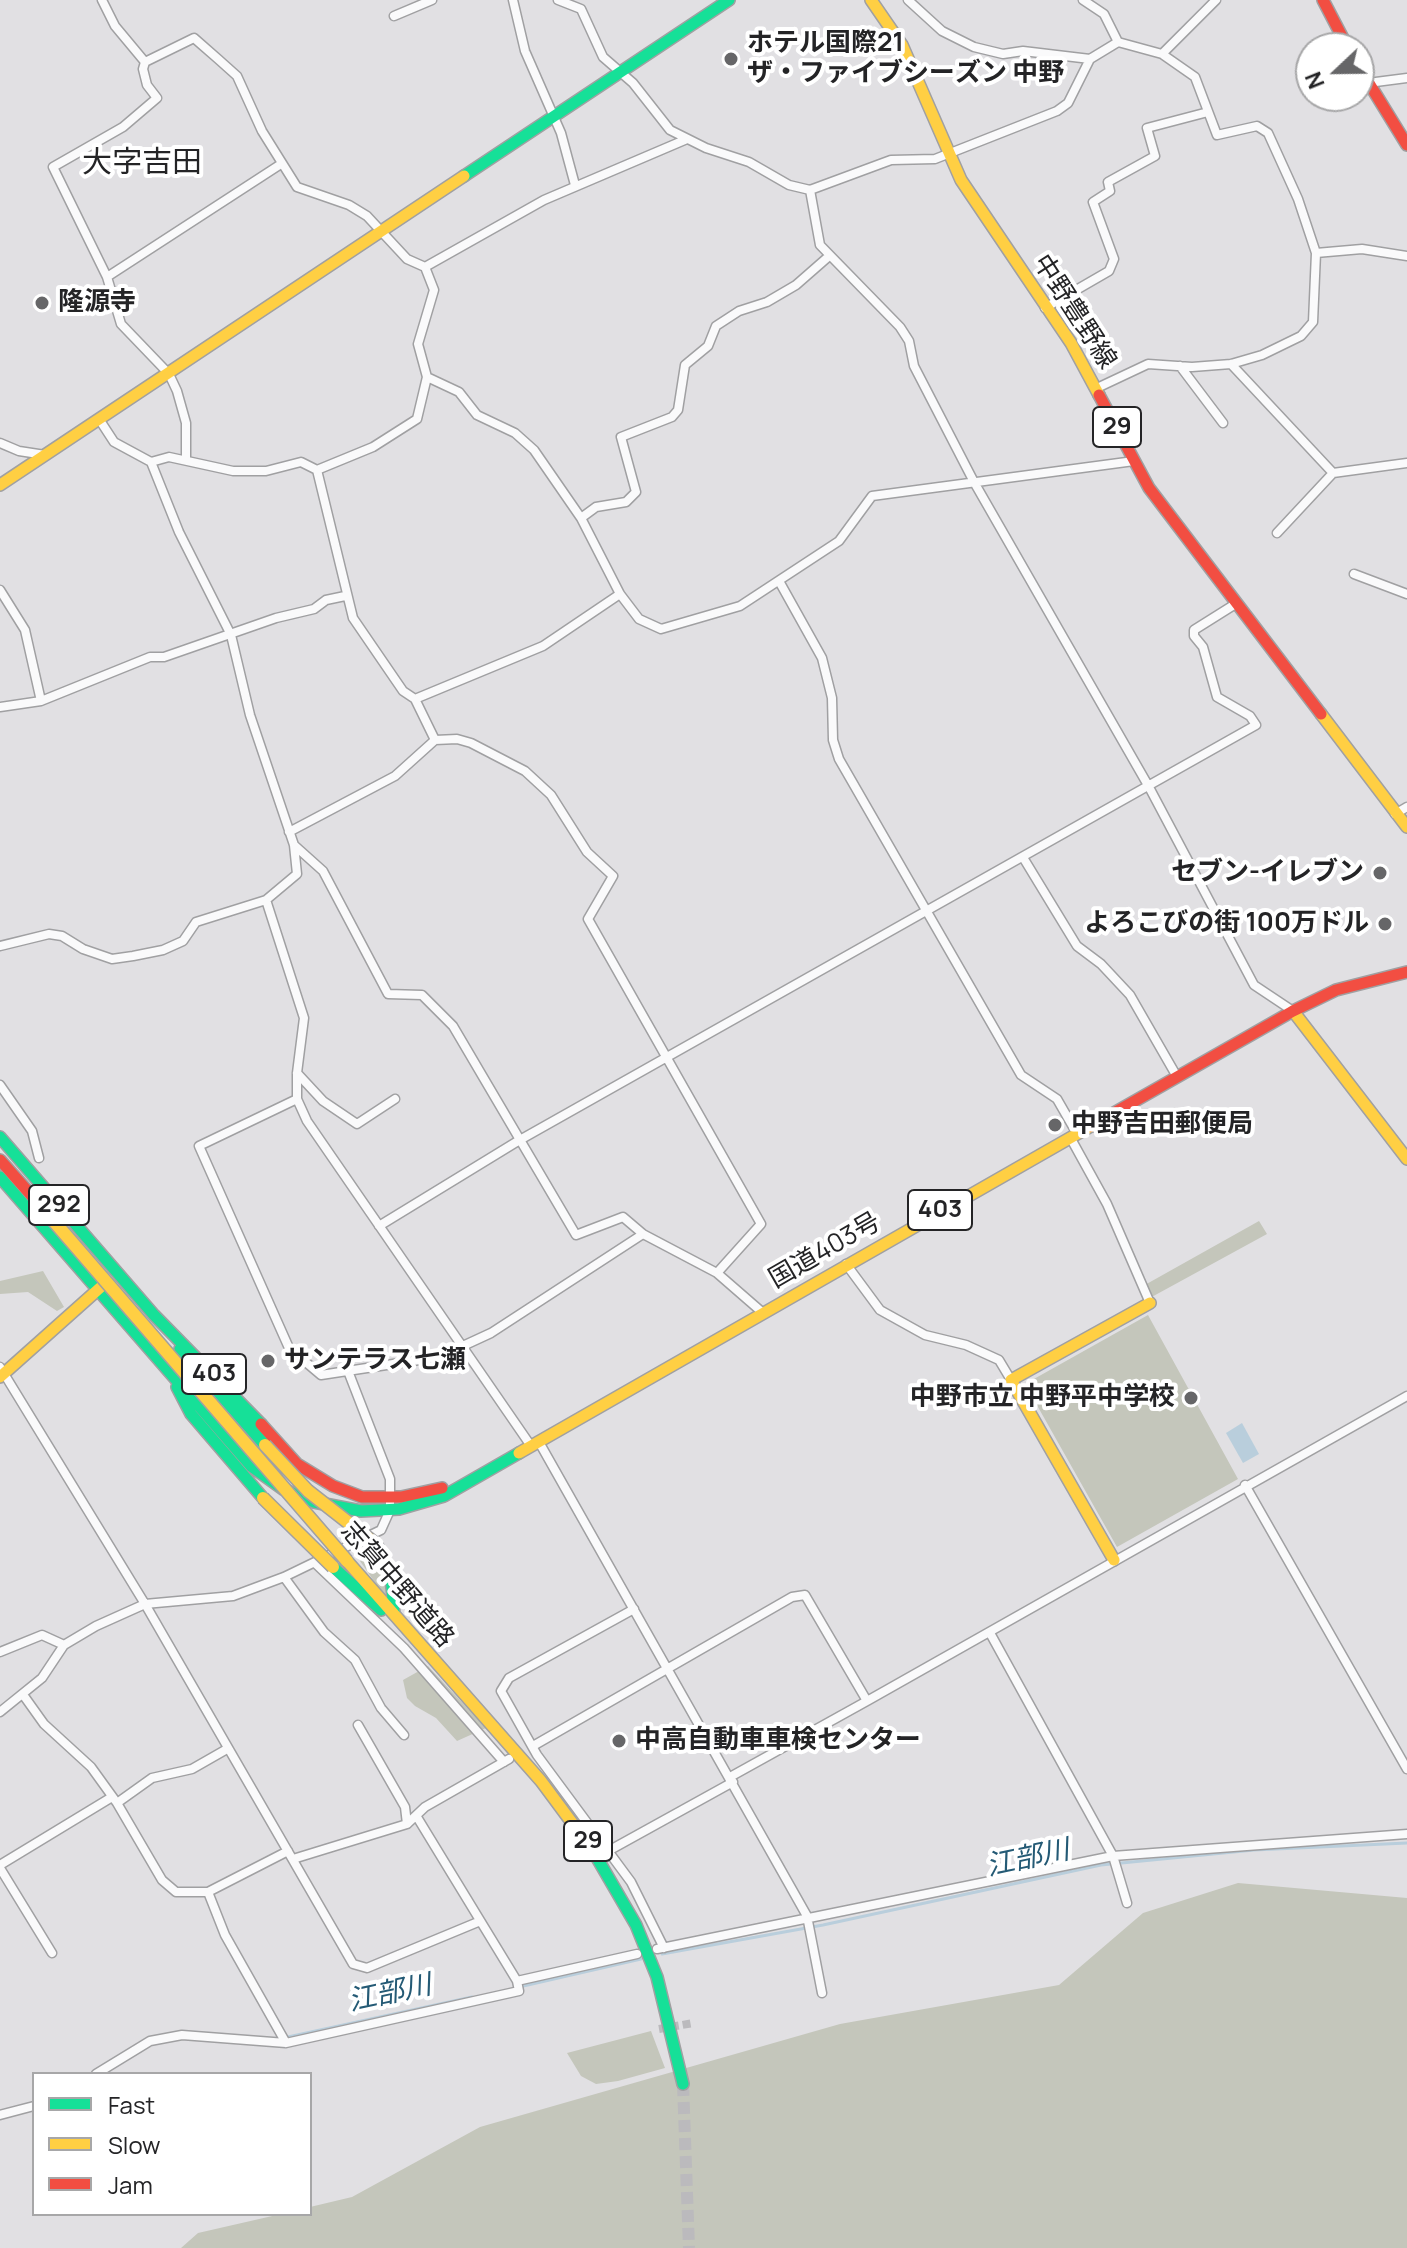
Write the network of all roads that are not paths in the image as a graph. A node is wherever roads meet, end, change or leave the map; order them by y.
1 (102, 0) edge
2 (432, 0) edge
3 (513, 0) edge
4 (558, 0) edge
5 (729, 0) edge
6 (871, 0) edge
7 (908, 0) edge
8 (1083, 0) edge
9 (1216, 0) edge
10 (1323, 0) edge
11 (394, 16) dead end
12 (1340, 32) edge
13 (1118, 42) junction
14 (1162, 54) junction
15 (1090, 59) junction
16 (145, 62) junction
17 (619, 72) junction
18 (1407, 78) edge
19 (1375, 82) edge
20 (1375, 94) edge
21 (1208, 112) junction
22 (552, 115) junction
23 (687, 139) junction
24 (1407, 145) edge
25 (948, 153) junction
26 (281, 164) junction
27 (575, 185) junction
28 (810, 190) junction
29 (380, 231) junction
30 (1316, 253) junction
31 (1407, 256) edge
32 (828, 257) junction
33 (425, 267) junction
34 (107, 277) junction
35 (1045, 308) junction
36 (1231, 364) junction
37 (1180, 366) junction
38 (169, 374) junction
39 (427, 377) junction
40 (1097, 388) junction
41 (99, 419) junction
42 (1223, 423) dead end
43 (0, 443) edge
44 (46, 455) junction
45 (186, 460) junction
46 (1134, 461) junction
47 (151, 462) junction
48 (1407, 463) edge
49 (317, 470) junction
50 (1333, 473) junction
51 (974, 482) junction
52 (0, 485) edge
53 (581, 518) junction
54 (1277, 533) dead end
55 (1354, 574) dead end
56 (779, 581) junction
57 (0, 590) edge
58 (620, 594) junction
59 (1407, 594) edge
60 (345, 596) junction
61 (1237, 603) junction
62 (231, 635) junction
63 (415, 699) junction
64 (41, 701) junction
65 (0, 707) edge
66 (435, 740) junction
67 (1149, 787) junction
68 (1401, 810) edge
69 (1407, 827) edge
70 (289, 832) junction
71 (294, 845) junction
72 (1024, 859) junction
73 (266, 900) junction
74 (927, 911) junction
75 (0, 946) edge
76 (1407, 972) edge
77 (1293, 1011) junction
78 (667, 1060) junction
79 (297, 1073) junction
80 (1176, 1075) junction
81 (0, 1085) edge
82 (297, 1099) junction
83 (395, 1099) dead end
84 (1073, 1134) junction
85 (0, 1137) edge
86 (518, 1141) junction
87 (39, 1158) dead end
88 (1407, 1159) edge
89 (0, 1160) edge
90 (0, 1177) edge
91 (379, 1226) junction
92 (643, 1234) junction
93 (846, 1264) junction
94 (118, 1273) junction
95 (717, 1273) junction
96 (97, 1290) junction
97 (1150, 1303) joint
98 (763, 1313) junction
99 (154, 1315) junction
100 (462, 1345) junction
101 (348, 1371) junction
102 (1, 1373) edge
103 (1011, 1380) junction
104 (175, 1381) junction
105 (1407, 1396) edge
106 (535, 1444) junction
107 (311, 1474) junction
108 (1245, 1485) junction
109 (304, 1498) junction
110 (390, 1504) junction
111 (1114, 1560) junction
112 (315, 1563) junction
113 (284, 1577) junction
114 (145, 1604) junction
115 (634, 1609) junction
116 (394, 1615) junction
117 (990, 1633) junction
118 (416, 1641) junction
119 (64, 1645) junction
120 (0, 1652) edge
121 (666, 1670) junction
122 (24, 1696) junction
123 (867, 1701) junction
124 (0, 1712) edge
125 (358, 1725) dead end
126 (404, 1735) dead end
127 (533, 1746) junction
128 (227, 1749) junction
129 (1407, 1769) edge
130 (731, 1779) junction
131 (114, 1800) junction
132 (417, 1817) junction
133 (407, 1824) junction
134 (1407, 1834) edge
135 (610, 1850) junction
136 (290, 1855) junction
137 (1113, 1856) junction
138 (0, 1867) edge
139 (208, 1892) junction
140 (1127, 1903) dead end
141 (807, 1916) junction
142 (478, 1922) junction
143 (52, 1953) dead end
144 (637, 1954) dead end
145 (517, 1981) junction
146 (822, 1993) dead end
147 (286, 2043) junction
148 (99, 2072) edge
149 (683, 2084) tunnel mouth
150 (32, 2107) edge
151 (0, 2115) edge

1 - 16 street
2 - 11 street
3 - 22 street
4 - 17 street
5 - 17 main road
6 - 25 main road, 中野豊野線 / 29
7 - 15 street
8 - 13 street
9 - 14 street
10 - 12 main road
13 - 14 street
13 - 15 street
14 - 21 street
15 - 25 street
16 - 26 street
16 - 34 street
17 - 22 main road
17 - 23 street
18 - 19 street
20 - 24 main road
21 - 30 street
21 - 35 street
22 - 27 street
22 - 29 main road
23 - 27 street
23 - 28 street
25 - 28 street
25 - 35 main road, 中野豊野線 / 29
26 - 29 street
26 - 34 street
27 - 33 street
28 - 32 street
29 - 33 street
29 - 38 main road
30 - 31 street
30 - 36 street
32 - 51 street
32 - 53 street
33 - 39 street
34 - 38 street
35 - 40 main road, 中野豊野線 / 29
36 - 37 street
36 - 50 street
37 - 40 street
37 - 42 street
38 - 41 main road
38 - 45 street
39 - 49 street
39 - 53 street
40 - 46 main road, 中野豊野線 / 29
41 - 44 main road
41 - 47 street
43 - 44 street
44 - 52 main road
45 - 47 street
45 - 49 street
46 - 51 street
46 - 61 main road, 中野豊野線 / 29
47 - 62 street
48 - 50 street
49 - 60 street
50 - 54 street
51 - 56 street
51 - 67 street
53 - 58 street
55 - 59 street
56 - 58 street
56 - 74 street
57 - 64 street
58 - 63 street
60 - 62 street
60 - 63 street
61 - 67 street
61 - 68 main road, 中野豊野線 / 29
62 - 64 street
62 - 70 street
63 - 66 street
64 - 65 street
66 - 70 street
66 - 78 street
67 - 72 street
67 - 77 street
68 - 69 main road, 中野豊野線 / 29
70 - 71 street
71 - 73 street
71 - 86 street
72 - 74 street
72 - 80 street
73 - 75 street
73 - 79 street
74 - 78 street
74 - 84 street
76 - 77 main road, 国道403号 / 403
77 - 80 main road, 国道403号 / 403
77 - 88 main road
78 - 86 street
78 - 95 street
79 - 82 street
79 - 83 street
80 - 84 main road, 国道403号 / 403
81 - 87 street
82 - 91 street
82 - 101 street
84 - 93 main road, 国道403号 / 403
84 - 97 street
85 - 94 main road, 292
86 - 91 street
86 - 92 street
89 - 116 main road, 志賀中野道路 / 29, bridge
90 - 96 main road, 292
91 - 100 street
92 - 95 street
92 - 100 street
93 - 98 main road, 国道403号 / 403
93 - 103 street
94 - 96 main road
94 - 99 main road, 国道403号 / 403
95 - 98 street
96 - 102 main road
96 - 104 main road, 国道403号 / 403
97 - 103 main road
98 - 106 main road, 国道403号 / 403
99 - 107 main road, 国道403号 / 403
99 - 116 main road, bridge
100 - 101 street
100 - 106 street
101 - 110 street
102 - 114 street
103 - 111 main road
104 - 109 main road, 国道403号 / 403
104 - 118 main road, 29, bridge
105 - 108 street
106 - 110 main road, 国道403号 / 403
106 - 115 street
107 - 109 main road
107 - 110 main road, 国道403号 / 403
108 - 111 street
108 - 129 street
109 - 110 main road, 国道403号 / 403
110 - 112 street
111 - 117 street
112 - 113 street
112 - 132 street
113 - 114 street
113 - 126 street
114 - 119 street
114 - 128 street
115 - 121 street
115 - 127 street
116 - 118 main road, 志賀中野道路 / 29
117 - 123 street
117 - 137 street
118 - 149 main road, 志賀中野道路 / 29
119 - 120 street
119 - 122 street
121 - 123 street
121 - 127 street
121 - 130 street
122 - 124 street
122 - 131 street
123 - 130 street
125 - 133 street
127 - 135 street
128 - 131 street
128 - 136 street
130 - 135 street
130 - 141 street
131 - 138 street
131 - 139 street
132 - 133 street
132 - 142 street
133 - 136 street
134 - 137 street
135 - 141 street
136 - 139 street
136 - 142 street
137 - 140 street
137 - 141 street
138 - 143 street
139 - 147 street
141 - 146 street
142 - 145 street
144 - 145 street
145 - 147 street
147 - 148 street
150 - 151 street

